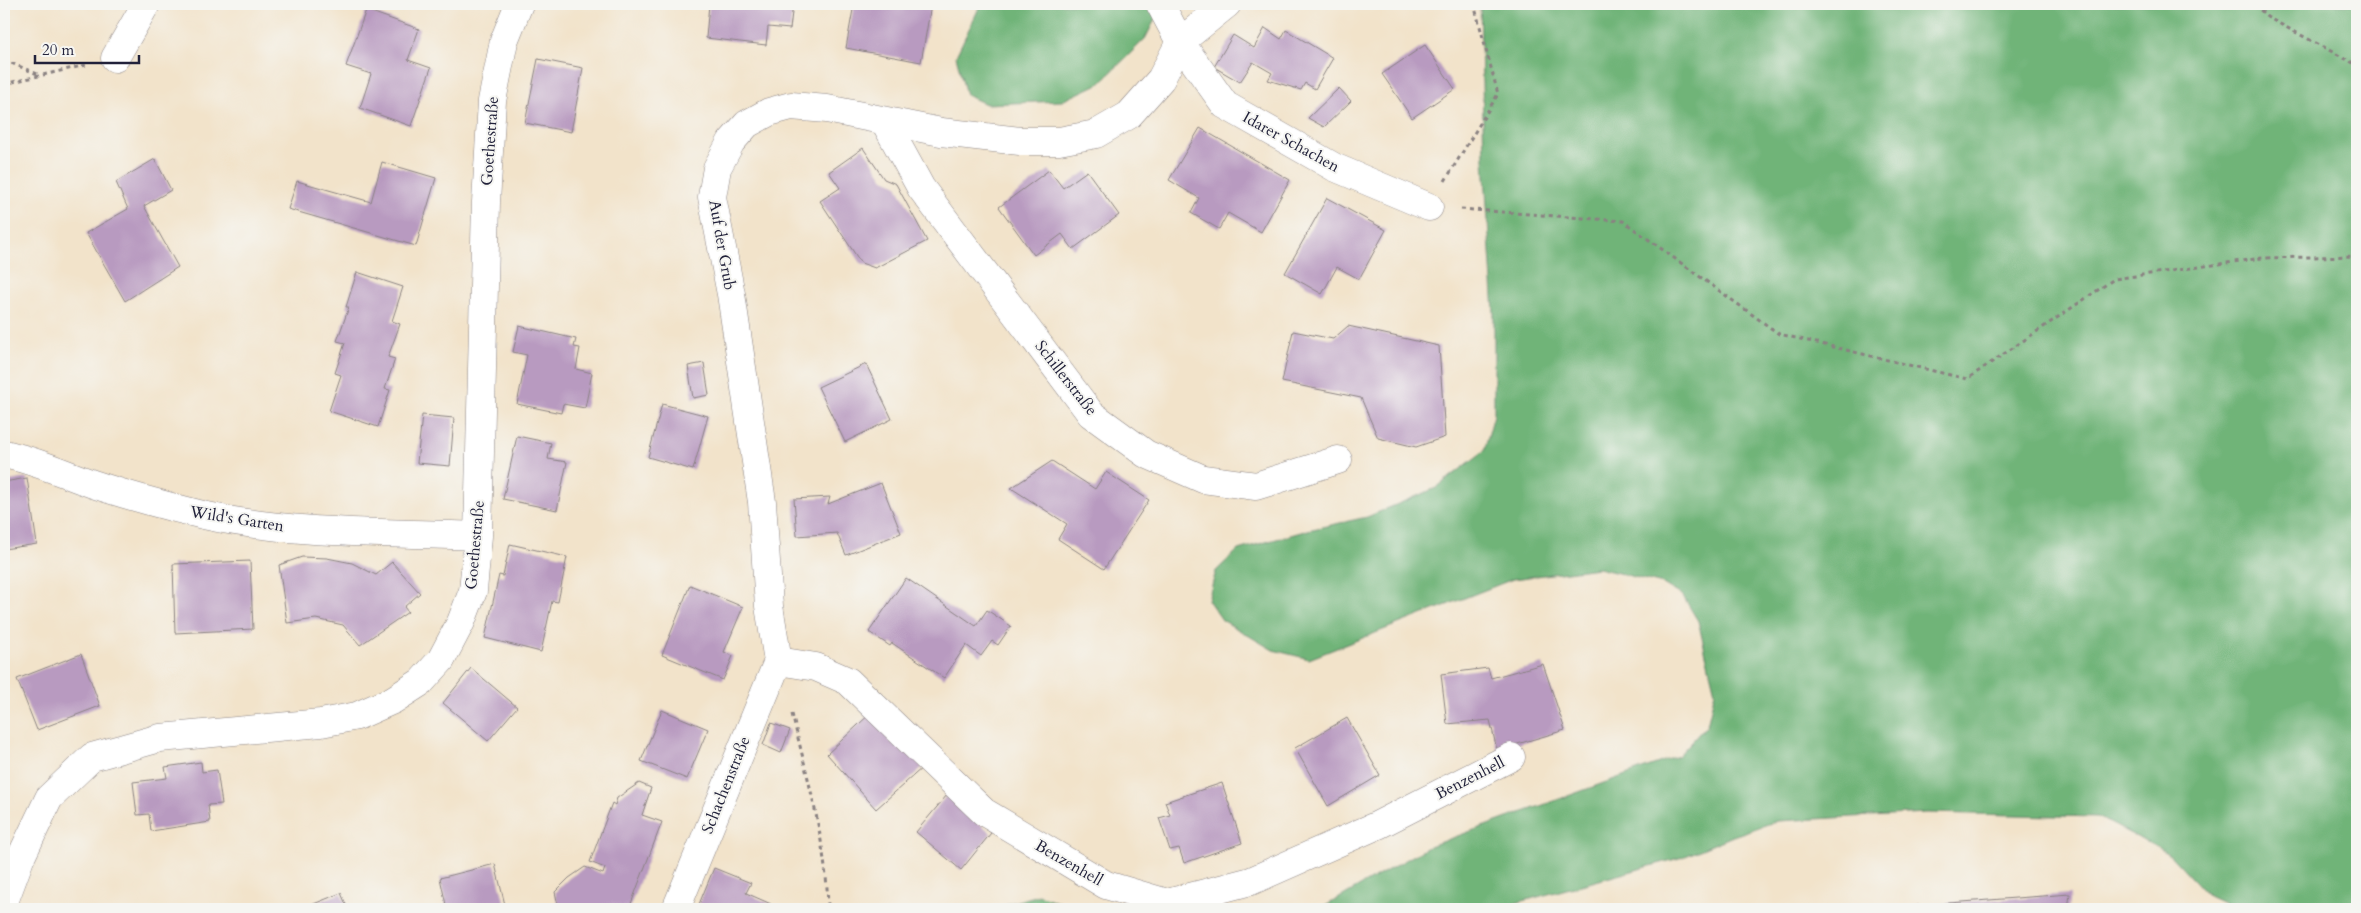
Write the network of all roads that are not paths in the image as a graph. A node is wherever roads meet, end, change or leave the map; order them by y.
1 (146, 4) edge
2 (518, 4) edge
3 (1160, 4) edge
4 (1227, 4) edge
5 (1180, 42) junction
6 (116, 58) road end
7 (886, 122) junction
8 (1430, 207) road end
9 (4, 454) edge
10 (1338, 460) dead end
11 (478, 536) junction
12 (778, 661) junction
13 (1511, 757) dead end
14 (4, 902) edge
15 (676, 909) edge

1 - 6 street
2 - 11 street, Goethestraße
3 - 5 street
4 - 5 street
5 - 7 street, Auf der Grub
5 - 8 street, Idarer Schachen
7 - 10 street, Schillerstraße
7 - 12 street, Auf der Grub
9 - 11 street, Wild's Garten
11 - 14 street, Goethestraße
12 - 13 street, Benzenhell
12 - 15 street, Schachenstraße

